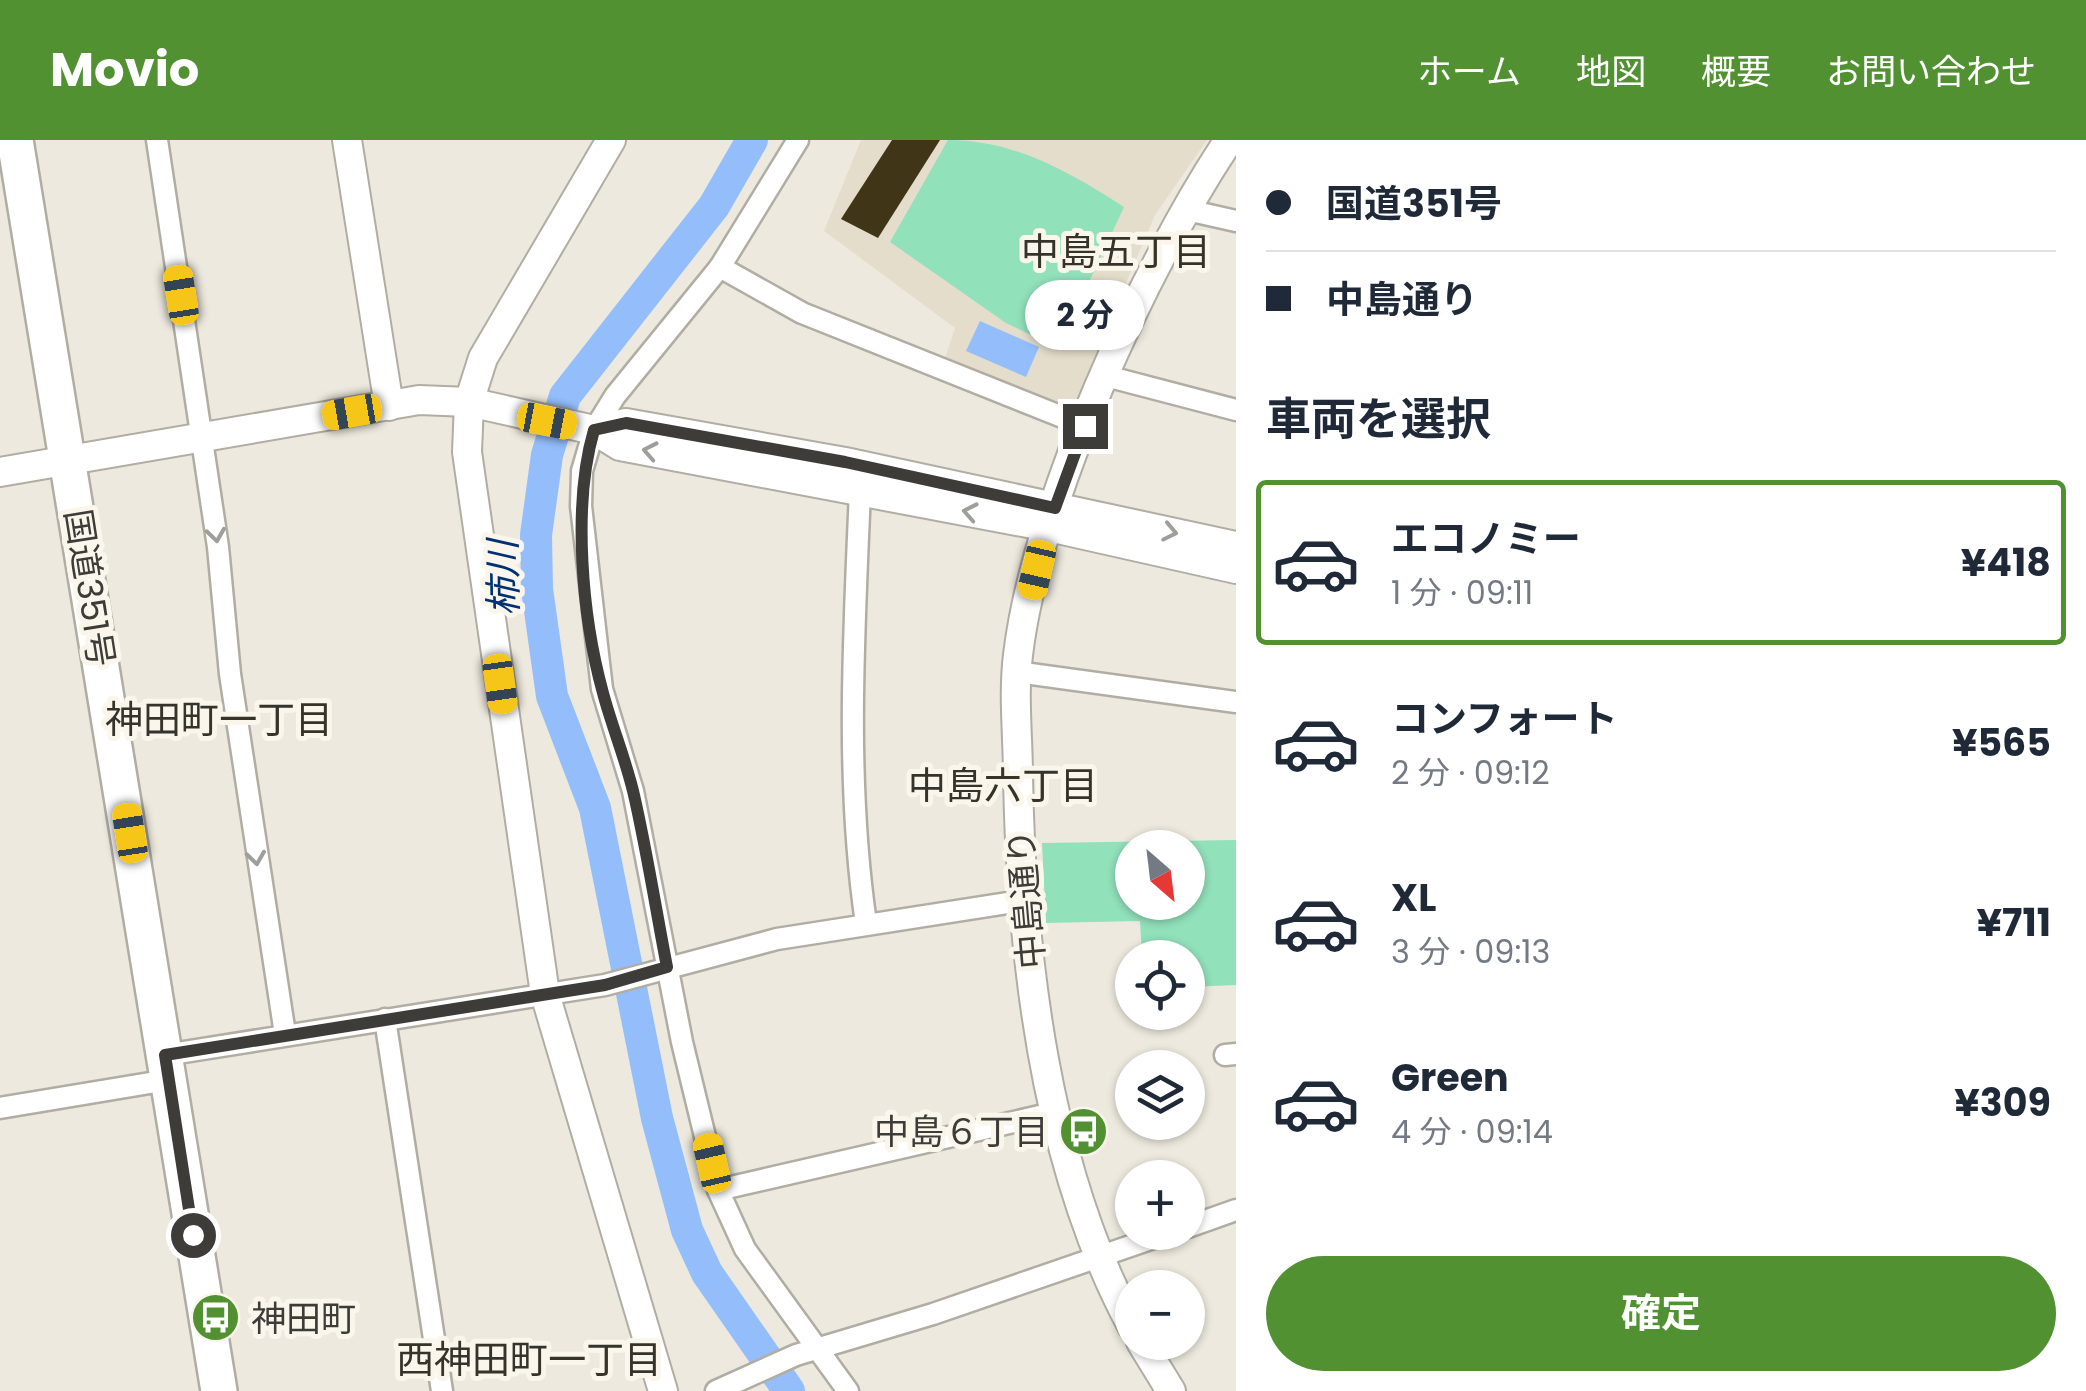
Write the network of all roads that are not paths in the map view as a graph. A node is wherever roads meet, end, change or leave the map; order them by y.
1 (15, 140) edge
2 (157, 140) edge
3 (347, 140) edge
4 (611, 140) edge
5 (798, 140) edge
6 (1229, 140) edge
7 (11, 199) edge
8 (1187, 210) junction
9 (1236, 221) edge
10 (720, 268) junction
11 (1106, 376) junction
12 (469, 402) junction
13 (390, 406) junction
14 (1236, 410) edge
15 (1085, 426) junction
16 (588, 429) junction
17 (202, 439) junction
18 (69, 460) junction
19 (0, 472) edge
20 (860, 490) junction
21 (1052, 518) junction
22 (1236, 546) edge
23 (1236, 569) edge
24 (1016, 672) junction
25 (1236, 702) edge
26 (1020, 901) junction
27 (866, 922) junction
28 (662, 969) junction
29 (545, 994) junction
30 (385, 1019) junction
31 (285, 1034) junction
32 (167, 1068) junction
33 (0, 1108) edge
34 (1057, 1112) junction
35 (718, 1190) junction
36 (1236, 1210) edge
37 (1205, 1221) edge
38 (1121, 1250) edge
39 (1099, 1258) junction
40 (1115, 1291) edge
41 (818, 1350) junction
42 (1152, 1360) edge
43 (219, 1391) edge
44 (442, 1391) edge
45 (663, 1391) edge
46 (716, 1391) edge
47 (848, 1391) edge
48 (1171, 1391) edge

1 - 7 highway, 国道351号
2 - 17 street
3 - 13 street
4 - 12 street
5 - 10 street
6 - 8 street, 中島通り
7 - 18 highway, 国道351号
8 - 9 street
8 - 11 street, 中島通り
10 - 15 street
10 - 16 street
11 - 14 street
11 - 15 street, 中島通り
12 - 13 street
12 - 16 street
12 - 29 street
13 - 17 street
15 - 21 street, 中島通り
20 -> 16 street
16 - 21 street
16 - 28 street
17 - 18 street
17 -> 31 street
18 - 19 street
18 - 32 highway, 国道351号
21 -> 20 street
20 - 27 street
21 -> 22 street
21 - 23 street
21 - 24 street, 中島通り
24 - 25 street
24 - 26 street, 中島通り
26 - 27 street
26 - 34 street, 中島通り
27 - 28 street
28 - 29 street
28 - 35 street
29 - 30 street
29 - 45 street
30 - 31 street
30 - 44 street
31 - 32 street
32 - 33 street
32 - 43 highway, 国道351号
34 - 35 street
34 - 39 street, 中島通り
35 - 41 street
36 - 37 street
38 - 39 street
39 - 40 street, 中島通り
39 - 41 street
41 - 46 street
41 - 47 street
42 - 48 street

